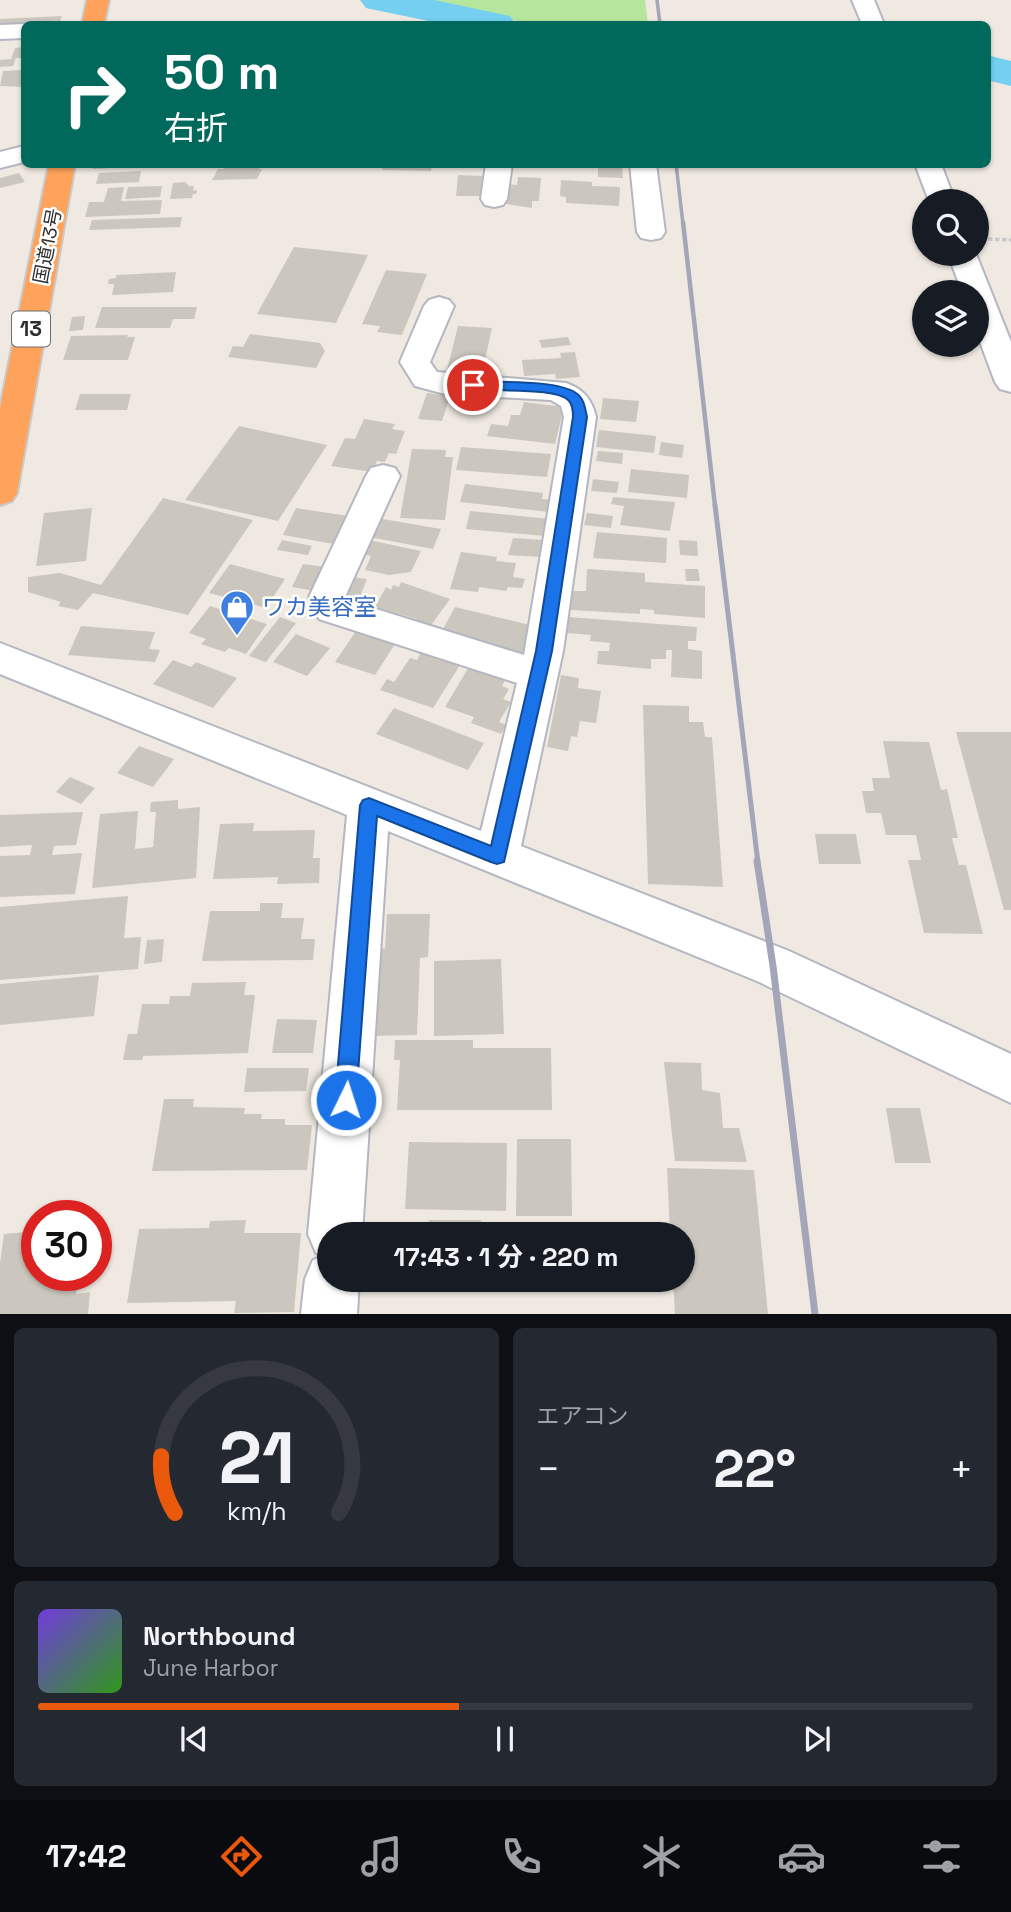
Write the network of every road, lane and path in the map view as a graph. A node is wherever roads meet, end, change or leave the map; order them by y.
1 (98, 0) edge
2 (94, 21) edge
3 (21, 31) edge
4 (0, 32) edge
5 (21, 155) edge
6 (0, 160) edge
7 (61, 168) edge
8 (498, 168) edge
9 (643, 168) edge
10 (930, 168) edge
11 (937, 189) edge
12 (494, 199) dead end
13 (650, 232) dead end
14 (989, 239) edge
15 (1011, 240) edge
16 (967, 266) edge
17 (439, 306) dead end
18 (1011, 382) edge
19 (7, 419) edge
20 (383, 476) dead end
21 (0, 493) edge
22 (0, 659) edge
23 (539, 675) junction
24 (369, 805) junction
25 (497, 856) junction
26 (1011, 1079) edge
27 (336, 1222) edge
28 (331, 1292) edge
29 (329, 1314) edge

1 - 2 highway
3 - 4 street
5 - 6 street
7 - 19 highway, 国道13号 / 13
8 - 12 street
9 - 13 street
10 - 11 street
14 - 15 path
16 - 18 street
17 - 23 street
19 - 21 highway, 国道13号 / 13
20 - 23 street
22 - 24 street
23 - 25 street
24 - 25 street
24 - 27 street
25 - 26 street
28 - 29 street

